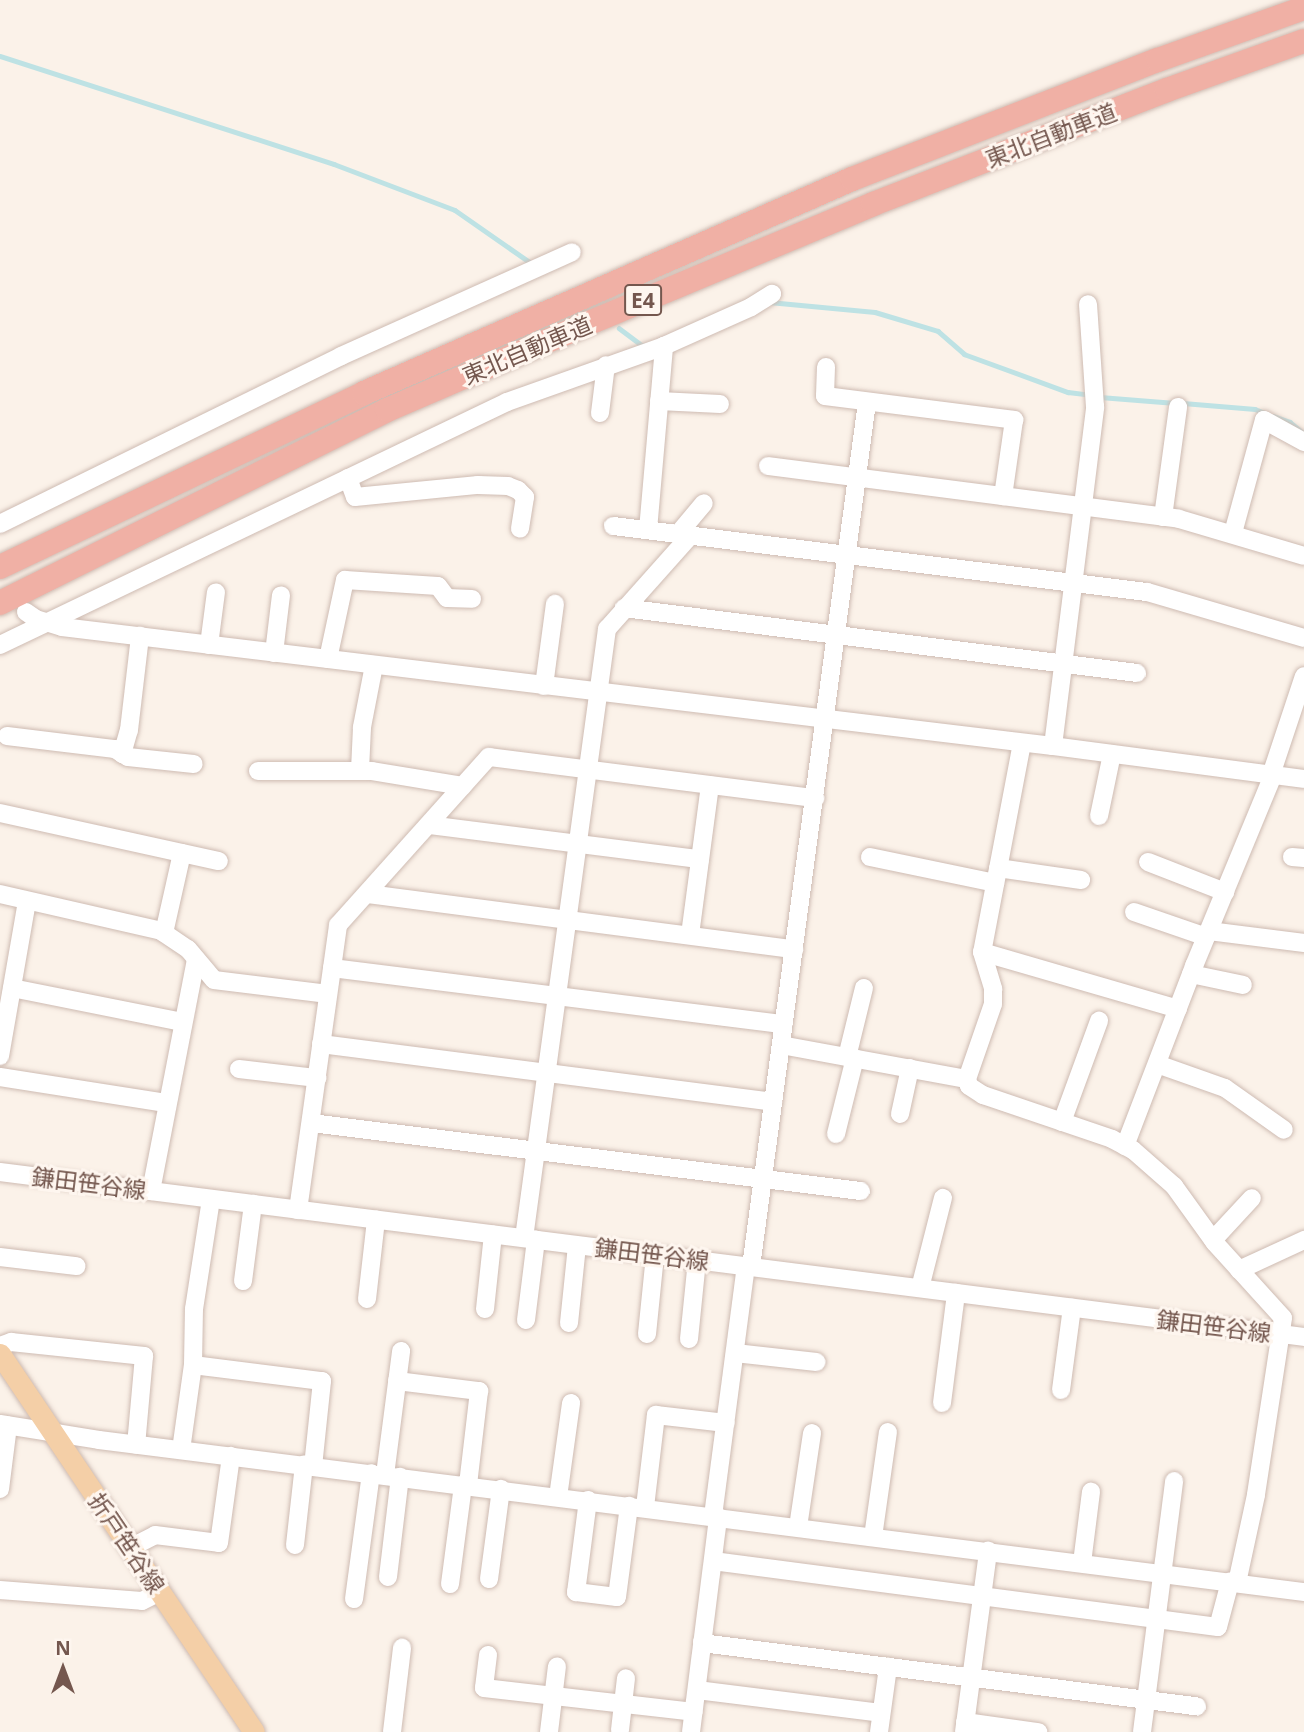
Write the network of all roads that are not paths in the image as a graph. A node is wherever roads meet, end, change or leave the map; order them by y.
1 (1304, 8) edge
2 (1304, 41) edge
3 (572, 252) dead end
4 (772, 294) dead end
5 (1088, 304) dead end
6 (664, 346) junction
7 (606, 365) junction
8 (826, 368) dead end
9 (659, 401) junction
10 (867, 402) junction
11 (720, 404) dead end
12 (1178, 407) dead end
13 (600, 413) dead end
14 (1304, 442) edge
15 (768, 466) dead end
16 (348, 478) junction
17 (857, 478) junction
18 (1003, 496) junction
19 (704, 503) dead end
20 (1082, 506) junction
21 (1163, 517) junction
22 (0, 524) edge
23 (613, 526) dead end
24 (520, 529) dead end
25 (648, 530) junction
26 (1233, 533) junction
27 (684, 535) junction
28 (847, 555) junction
29 (1304, 556) edge
30 (0, 567) edge
31 (1072, 583) junction
32 (216, 592) dead end
33 (281, 595) dead end
34 (472, 599) dead end
35 (0, 603) edge
36 (555, 604) dead end
37 (624, 608) junction
38 (26, 612) dead end
39 (47, 622) junction
40 (140, 636) junction
41 (837, 636) junction
42 (1304, 638) edge
43 (0, 645) edge
44 (209, 645) junction
45 (274, 653) junction
46 (328, 659) junction
47 (1063, 664) junction
48 (374, 665) junction
49 (1137, 673) dead end
50 (1304, 676) edge
51 (544, 686) junction
52 (598, 692) junction
53 (826, 719) junction
54 (7, 736) dead end
55 (1022, 743) junction
56 (1053, 746) junction
57 (122, 754) junction
58 (1112, 754) junction
59 (194, 764) dead end
60 (588, 769) junction
61 (360, 770) junction
62 (258, 771) dead end
63 (1272, 775) junction
64 (1304, 779) edge
65 (710, 785) junction
66 (463, 786) junction
67 (815, 798) junction
68 (0, 813) edge
69 (1099, 816) dead end
70 (429, 825) junction
71 (578, 844) junction
72 (181, 853) junction
73 (870, 857) dead end
74 (700, 859) junction
75 (219, 861) dead end
76 (1148, 862) dead end
77 (996, 875) junction
78 (1081, 880) dead end
79 (1225, 892) junction
80 (0, 894) edge
81 (368, 894) junction
82 (27, 901) junction
83 (1134, 912) dead end
84 (567, 920) junction
85 (164, 933) junction
86 (1207, 934) junction
87 (690, 936) junction
88 (1304, 943) edge
89 (794, 949) junction
90 (982, 952) junction
91 (196, 959) junction
92 (332, 968) junction
93 (1191, 974) junction
94 (1243, 985) dead end
95 (12, 988) junction
96 (864, 988) dead end
97 (328, 994) junction
98 (557, 996) junction
99 (1178, 1009) junction
100 (1099, 1021) dead end
101 (181, 1022) junction
102 (784, 1024) junction
103 (321, 1044) junction
104 (781, 1045) junction
105 (0, 1056) edge
106 (851, 1058) junction
107 (1157, 1064) junction
108 (910, 1068) junction
109 (239, 1069) dead end
110 (546, 1074) junction
111 (0, 1077) edge
112 (317, 1078) junction
113 (967, 1079) junction
114 (774, 1102) junction
115 (166, 1103) junction
116 (900, 1114) dead end
117 (1062, 1122) junction
118 (311, 1123) junction
119 (1284, 1130) dead end
120 (836, 1134) dead end
121 (1125, 1146) junction
122 (536, 1150) junction
123 (0, 1172) edge
124 (763, 1178) junction
125 (151, 1191) junction
126 (861, 1191) dead end
127 (943, 1198) dead end
128 (1252, 1198) dead end
129 (211, 1199) junction
130 (253, 1204) junction
131 (298, 1210) junction
132 (376, 1220) junction
133 (494, 1234) junction
134 (530, 1239) junction
135 (1213, 1240) junction
136 (1304, 1240) edge
137 (577, 1245) junction
138 (656, 1255) junction
139 (0, 1257) edge
140 (697, 1260) junction
141 (76, 1266) dead end
142 (749, 1267) junction
143 (1239, 1270) junction
144 (243, 1281) dead end
145 (920, 1288) junction
146 (956, 1293) junction
147 (367, 1299) dead end
148 (1072, 1308) junction
149 (485, 1309) dead end
150 (526, 1320) dead end
151 (569, 1323) dead end
152 (647, 1334) dead end
153 (1282, 1334) junction
154 (1304, 1337) edge
155 (689, 1339) dead end
156 (0, 1346) edge
157 (401, 1351) dead end
158 (735, 1353) junction
159 (0, 1354) edge
160 (817, 1362) dead end
161 (193, 1365) junction
162 (397, 1381) junction
163 (1061, 1390) dead end
164 (571, 1403) dead end
165 (942, 1403) dead end
166 (726, 1423) junction
167 (4, 1425) edge
168 (52, 1431) junction
169 (888, 1432) dead end
170 (812, 1433) dead end
171 (136, 1445) junction
172 (181, 1450) junction
173 (231, 1456) junction
174 (309, 1466) junction
175 (386, 1475) junction
176 (1174, 1480) dead end
177 (465, 1485) junction
178 (0, 1489) edge
179 (501, 1489) junction
180 (1091, 1492) dead end
181 (558, 1497) junction
182 (588, 1500) junction
183 (637, 1506) junction
184 (716, 1516) junction
185 (798, 1527) junction
186 (873, 1536) junction
187 (295, 1545) dead end
188 (130, 1548) junction
189 (988, 1551) junction
190 (713, 1562) junction
191 (1082, 1563) junction
192 (1163, 1573) junction
193 (388, 1577) dead end
194 (489, 1579) dead end
195 (1234, 1583) junction
196 (450, 1584) dead end
197 (0, 1590) edge
198 (160, 1592) junction
199 (1304, 1592) edge
200 (982, 1596) junction
201 (354, 1600) dead end
202 (1157, 1619) junction
203 (702, 1643) junction
204 (402, 1648) dead end
205 (488, 1655) dead end
206 (557, 1666) dead end
207 (888, 1667) junction
208 (971, 1677) junction
209 (625, 1678) dead end
210 (696, 1690) junction
211 (553, 1696) junction
212 (1146, 1700) junction
213 (622, 1704) junction
214 (1197, 1706) dead end
215 (694, 1712) junction
216 (881, 1713) junction
217 (965, 1727) edge
218 (620, 1730) dead end
219 (254, 1732) edge
220 (392, 1732) edge
221 (549, 1732) edge
222 (691, 1732) edge
223 (879, 1732) edge
224 (1038, 1732) edge
225 (1142, 1732) edge

1 - 30 highway, 東北自動車道 / E4
2 - 35 highway, 東北自動車道 / E4
3 - 22 street
4 - 6 street
5 - 20 street
6 - 7 street
6 - 9 street
7 - 13 street
7 - 16 street
8 - 10 street
9 - 11 street
9 - 25 street
10 - 17 street
10 - 18 street
12 - 21 street
14 - 26 street
15 - 17 street
16 - 24 street
16 - 39 street
17 - 18 street
17 - 28 street
18 - 20 street
19 - 27 street
20 - 21 street
20 - 31 street
21 - 26 street
23 - 25 street
25 - 27 street
26 - 29 street
27 - 28 street
27 - 37 street
28 - 31 street
28 - 41 street
31 - 42 street
31 - 47 street
32 - 44 street
33 - 45 street
34 - 46 street
36 - 51 street
37 - 41 street
37 - 52 street
38 - 39 street
39 - 40 street
39 - 43 street
40 - 44 street
40 - 57 street
41 - 47 street
41 - 53 street
44 - 45 street
45 - 46 street
46 - 48 street
47 - 49 street
47 - 56 street
48 - 51 street
48 - 61 street
50 - 63 street
51 - 52 street
52 - 53 street
52 - 60 street
53 - 55 street
53 - 67 street
54 - 57 street
55 - 56 street
55 - 77 street
56 - 58 street
57 - 59 street
58 - 63 street
58 - 69 street
60 - 65 street
60 - 66 street
60 - 71 street
61 - 62 street
61 - 66 street
63 - 64 street
63 - 79 street
65 - 67 street
65 - 74 street
66 - 70 street
67 - 89 street
68 - 72 street
70 - 71 street
70 - 81 street
71 - 74 street
71 - 84 street
72 - 75 street
72 - 85 street
73 - 77 street
74 - 87 street
76 - 79 street
77 - 78 street
77 - 90 street
79 - 86 street
80 - 82 street
81 - 84 street
81 - 92 street
82 - 85 street
82 - 95 street
83 - 86 street
84 - 87 street
84 - 98 street
85 - 91 street
86 - 88 street
86 - 93 street
87 - 89 street
89 - 102 street
90 - 99 street
90 - 113 street
91 - 97 street
91 - 101 street
92 - 97 street
92 - 98 street
93 - 94 street
93 - 99 street
95 - 101 street
95 - 105 street
96 - 106 street
97 - 103 street
98 - 102 street
98 - 110 street
99 - 107 street
100 - 117 street
101 - 115 street
102 - 104 street
103 - 110 street
103 - 112 street
104 - 106 street
104 - 114 street
106 - 108 street
106 - 120 street
107 - 119 street
107 - 121 street
108 - 113 street
108 - 116 street
109 - 112 street
110 - 114 street
110 - 122 street
111 - 115 street
112 - 118 street
113 - 117 street
114 - 124 street
115 - 125 street
117 - 121 street
118 - 122 street
118 - 131 street
121 - 135 street
122 - 124 street
122 - 134 street
123 - 125 street, 鎌田笹谷線
124 - 126 street
124 - 142 street
125 - 129 street, 鎌田笹谷線
127 - 145 street
128 - 135 street
129 - 130 street, 鎌田笹谷線
129 - 161 street
130 - 131 street, 鎌田笹谷線
130 - 144 street
131 - 132 street, 鎌田笹谷線
132 - 133 street, 鎌田笹谷線
132 - 147 street
133 - 134 street, 鎌田笹谷線
133 - 149 street
134 - 137 street, 鎌田笹谷線
134 - 150 street
135 - 143 street
136 - 143 street
137 - 138 street, 鎌田笹谷線
137 - 151 street
138 - 140 street, 鎌田笹谷線
138 - 152 street
139 - 141 street
140 - 142 street, 鎌田笹谷線
140 - 155 street
142 - 145 street, 鎌田笹谷線
142 - 158 street
143 - 153 street
145 - 146 street, 鎌田笹谷線
146 - 148 street, 鎌田笹谷線
146 - 165 street
148 - 153 street, 鎌田笹谷線
148 - 163 street
153 - 154 street, 鎌田笹谷線
153 - 195 street
156 - 171 street
157 - 162 street
158 - 160 street
158 - 166 street
159 - 168 main road, 折戸笹谷線
161 - 172 street
161 - 174 street
162 - 175 street
162 - 177 street
164 - 181 street
166 - 183 street
166 - 184 street
167 - 168 street
167 - 178 street
168 - 171 street
168 - 188 main road, 折戸笹谷線
169 - 186 street
170 - 185 street
171 - 172 street
172 - 173 street
173 - 174 street
173 - 188 street
174 - 175 street
174 - 187 street
175 - 177 street
175 - 193 street
175 - 201 street
176 - 192 street
177 - 179 street
177 - 196 street
179 - 181 street
179 - 194 street
180 - 191 street
181 - 182 street
182 - 183 street
182 - 183 street
183 - 184 street
184 - 185 street
184 - 190 street
185 - 186 street
186 - 189 street
188 - 198 main road, 折戸笹谷線
189 - 191 street
189 - 200 street
190 - 200 street
190 - 203 street
191 - 192 street
192 - 195 street
192 - 202 street
195 - 199 street
195 - 202 street
197 - 198 street
198 - 219 main road, 折戸笹谷線
200 - 202 street
200 - 208 street
202 - 212 street
203 - 207 street
203 - 210 street
204 - 220 street
205 - 211 street
206 - 211 street
207 - 208 street
207 - 216 street
208 - 212 street
208 - 217 street
209 - 213 street
210 - 215 street
210 - 216 street
211 - 213 street
211 - 221 street
212 - 214 street
212 - 225 street
213 - 215 street
213 - 218 street
215 - 222 street
216 - 223 street
217 - 224 street

